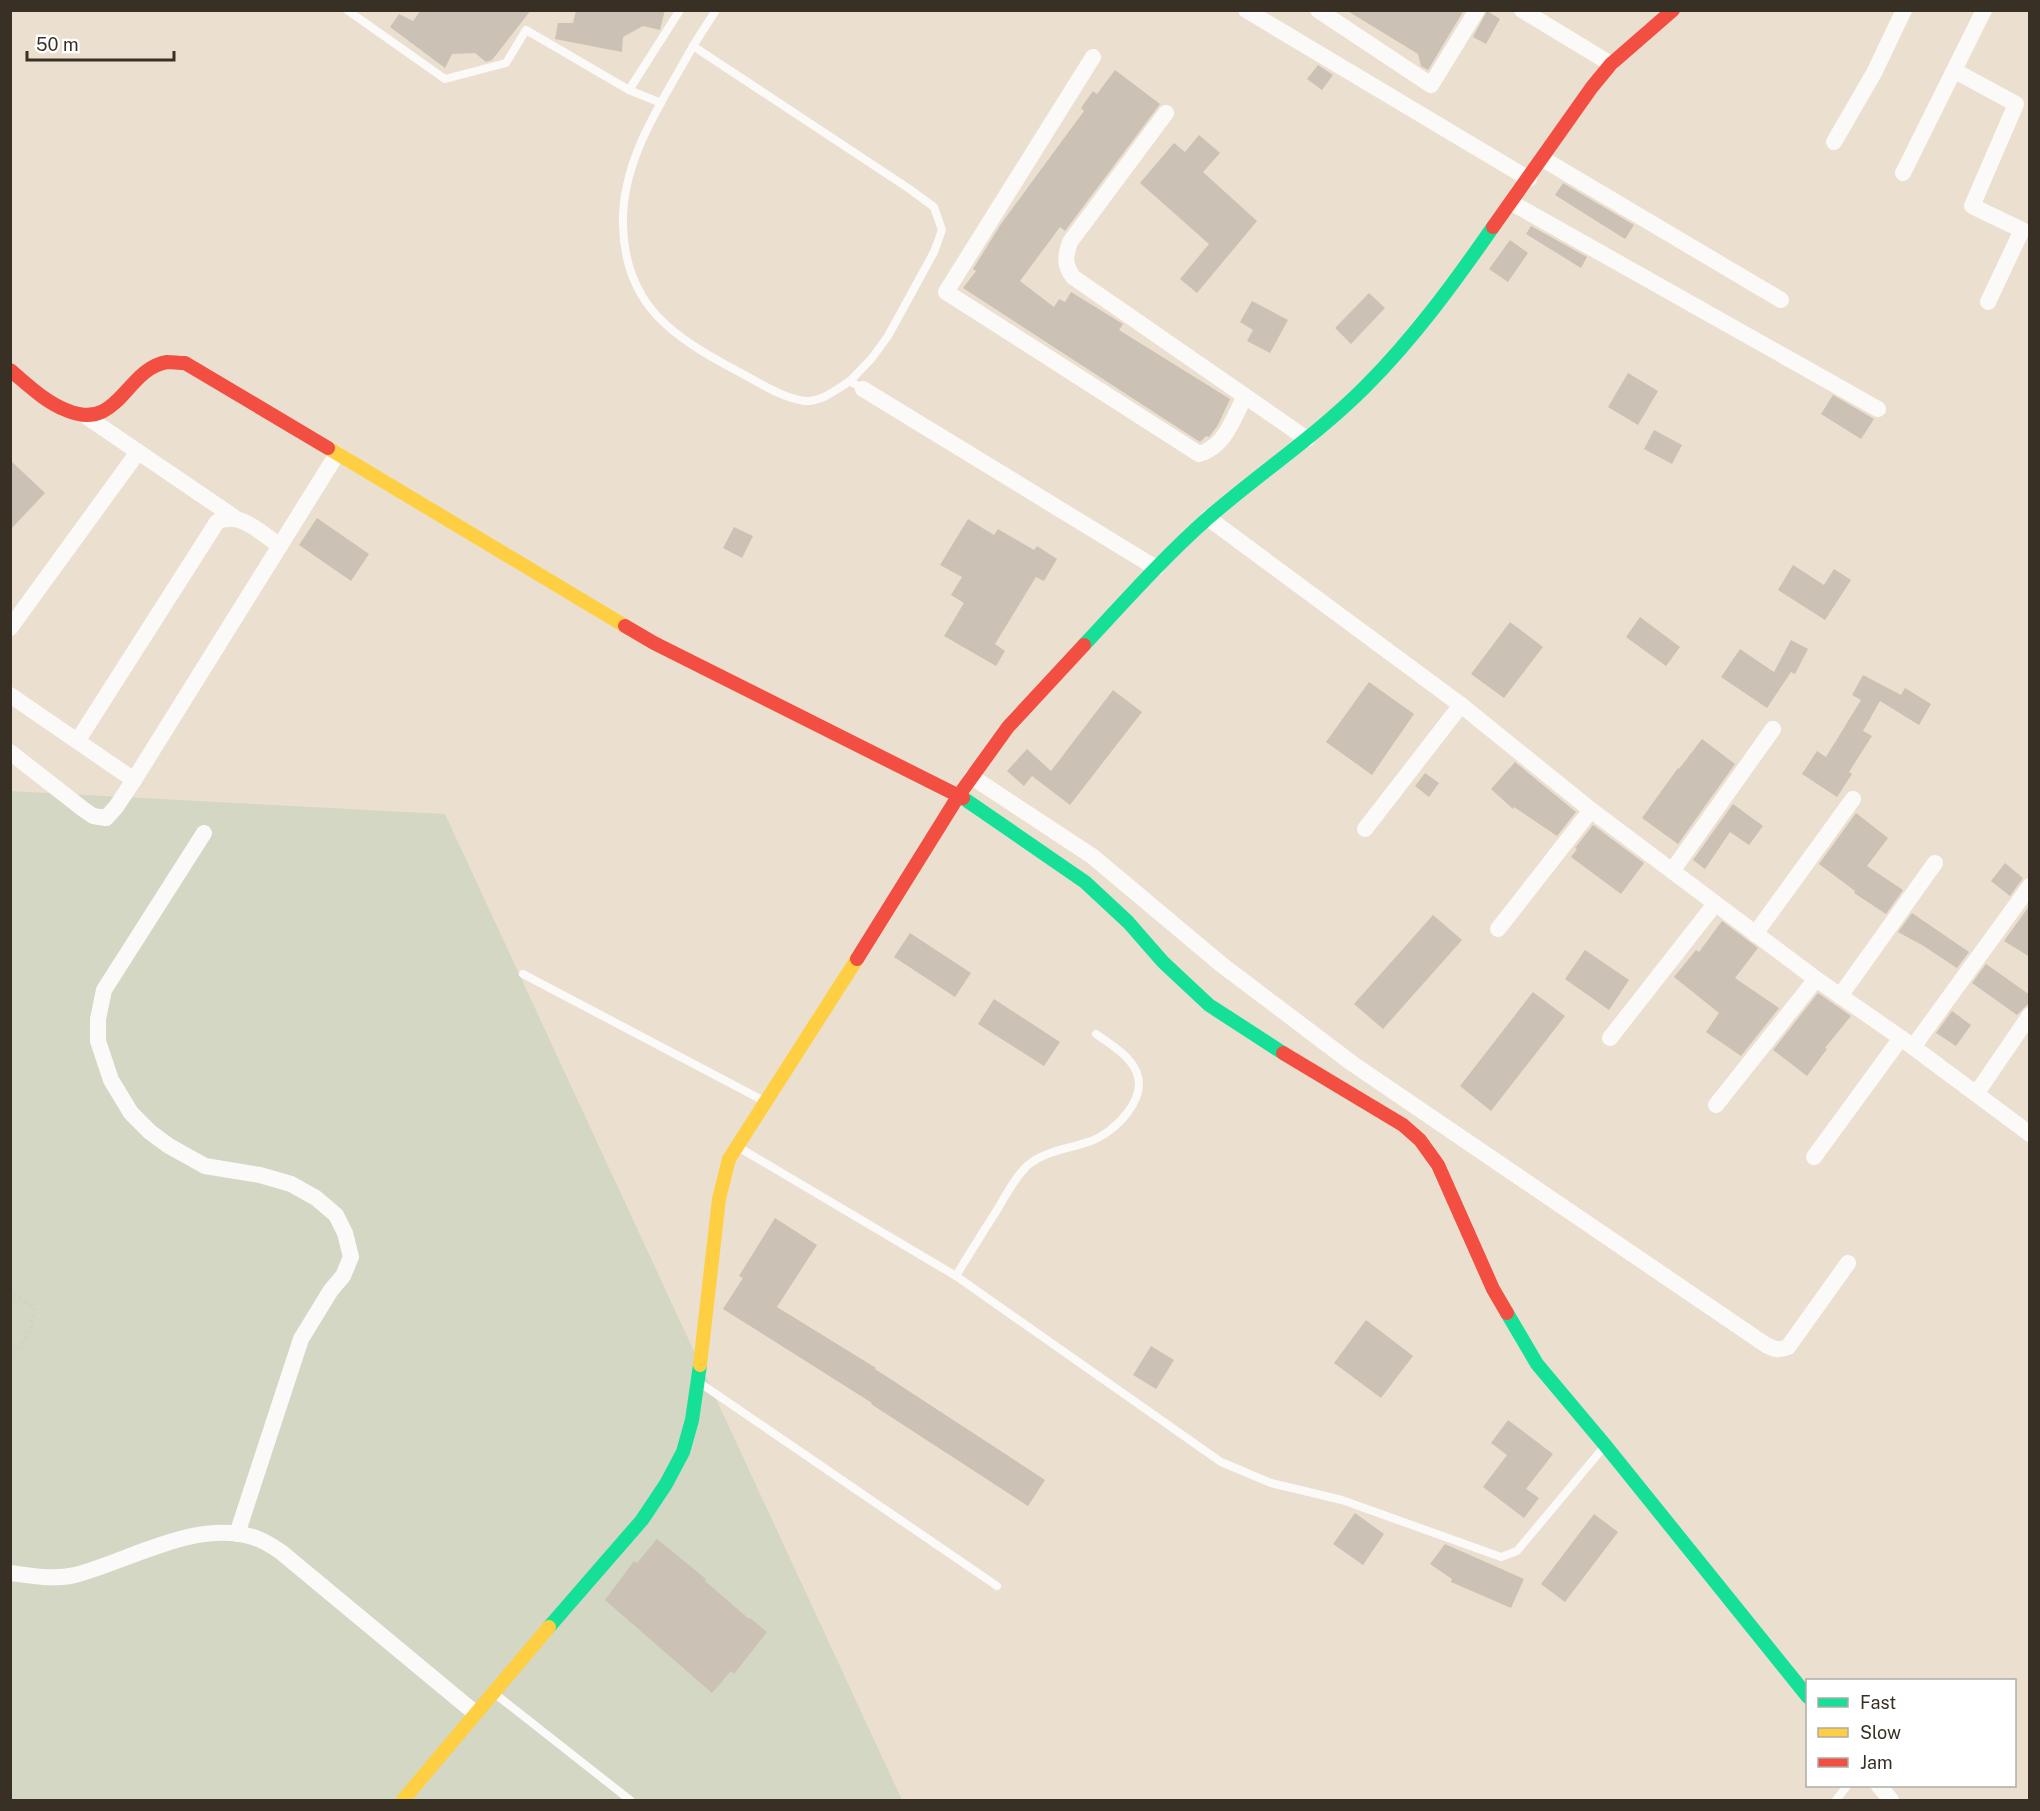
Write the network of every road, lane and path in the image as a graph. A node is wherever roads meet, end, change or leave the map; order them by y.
1 (347, 10) edge
2 (680, 10) edge
3 (716, 10) edge
4 (1246, 10) edge
5 (1318, 10) edge
6 (1477, 10) edge
7 (1522, 10) edge
8 (1674, 10) edge
9 (1904, 10) edge
10 (1984, 10) edge
11 (693, 46) junction
12 (1094, 57) dead end
13 (1611, 64) junction
14 (1955, 71) junction
15 (629, 90) junction
16 (661, 103) junction
17 (1166, 112) dead end
18 (1834, 142) dead end
19 (1543, 159) junction
20 (1903, 173) dead end
21 (1529, 179) junction
22 (1512, 203) junction
23 (1781, 300) dead end
24 (1988, 302) dead end
25 (10, 370) edge
26 (856, 385) junction
27 (1245, 396) junction
28 (1878, 409) dead end
29 (84, 415) junction
30 (1307, 439) junction
31 (138, 452) junction
32 (337, 454) junction
33 (234, 517) junction
34 (1208, 518) junction
35 (280, 546) junction
36 (1156, 568) junction
37 (10, 627) edge
38 (10, 695) edge
39 (1461, 705) junction
40 (1773, 729) dead end
41 (78, 740) junction
42 (10, 752) edge
43 (972, 777) junction
44 (134, 780) junction
45 (959, 795) junction
46 (1853, 799) dead end
47 (1591, 810) junction
48 (1365, 829) dead end
49 (204, 833) dead end
50 (1935, 863) dead end
51 (1672, 871) junction
52 (2030, 886) edge
53 (1715, 904) junction
54 (1498, 929) dead end
55 (1755, 934) junction
56 (523, 974) dead end
57 (1816, 980) junction
58 (1840, 996) junction
59 (2030, 1015) edge
60 (1096, 1034) dead end
61 (1610, 1038) dead end
62 (1907, 1043) junction
63 (1976, 1094) junction
64 (764, 1101) junction
65 (1716, 1106) dead end
66 (2030, 1134) edge
67 (735, 1146) junction
68 (1814, 1157) dead end
69 (1848, 1263) dead end
70 (956, 1276) junction
71 (10, 1291) edge
72 (10, 1360) edge
73 (698, 1381) junction
74 (1605, 1445) junction
75 (237, 1534) junction
76 (10, 1574) edge
77 (997, 1586) dead end
78 (493, 1692) junction
79 (1806, 1695) edge
80 (475, 1713) junction
81 (1846, 1787) edge
82 (1881, 1787) edge
83 (403, 1800) edge
84 (630, 1800) edge
85 (1836, 1800) edge
86 (1891, 1800) edge

1 - 15 lane
2 - 15 lane
3 - 11 lane
4 - 21 street
5 - 6 street
7 - 13 street
8 - 13 street
9 - 18 street
10 - 14 street
11 - 16 lane
11 - 26 lane
12 - 27 street
13 - 19 street
14 - 20 street
14 - 24 street
15 - 16 lane
16 - 26 lane
17 - 27 street
19 - 21 street
19 - 23 street
21 - 22 street
22 - 28 street
22 - 30 street
25 - 29 street
26 - 36 street
27 - 30 street
29 - 31 street
29 - 32 street
30 - 34 street
31 - 33 street
31 - 37 street
32 - 35 street
32 - 45 street
33 - 35 street
33 - 41 street
34 - 36 street
34 - 39 street
35 - 44 street
36 - 43 street
38 - 41 street
39 - 47 street
39 - 48 street
40 - 51 street
41 - 44 street
42 - 44 street
43 - 45 street
43 - 69 street
45 - 64 street
45 - 74 street
46 - 55 street
47 - 51 street
47 - 54 street
49 - 75 street
50 - 58 street
51 - 53 street
52 - 62 street
53 - 55 street
53 - 61 street
55 - 57 street
56 - 64 lane
57 - 58 street
57 - 65 street
58 - 62 street
59 - 63 street
60 - 70 lane
62 - 63 street
62 - 68 street
63 - 66 street
64 - 67 street
67 - 70 lane
67 - 73 street
70 - 74 lane
71 - 72 path
73 - 77 lane
73 - 78 street
74 - 79 street
75 - 76 street
75 - 80 street
78 - 80 street
78 - 84 lane
80 - 83 street
81 - 85 lane
82 - 86 street

